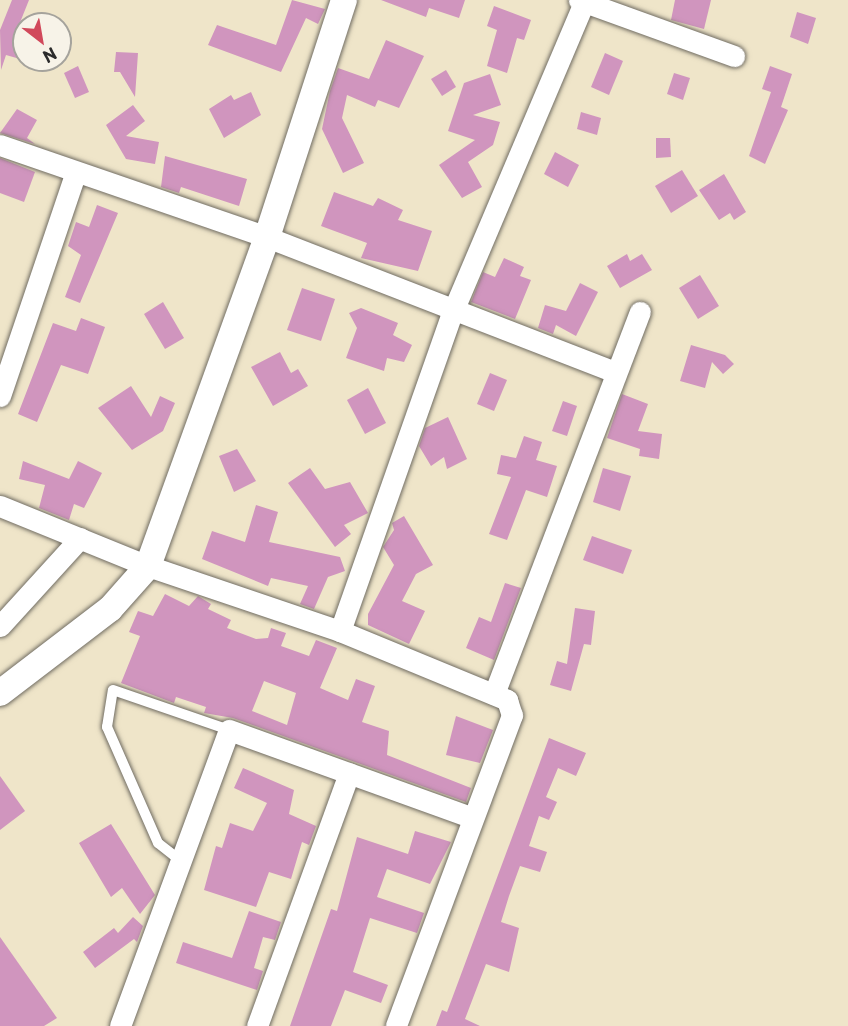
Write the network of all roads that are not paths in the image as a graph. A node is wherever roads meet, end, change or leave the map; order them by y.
1 (344, 0) edge
2 (581, 1) edge
3 (734, 56) dead end
4 (0, 145) edge
5 (75, 174) junction
6 (267, 237) junction
7 (453, 311) junction
8 (640, 312) dead end
9 (613, 371) junction
10 (0, 396) edge
11 (0, 506) edge
12 (80, 538) junction
13 (148, 566) junction
14 (0, 626) edge
15 (340, 631) junction
16 (0, 693) edge
17 (494, 694) junction
18 (229, 730) junction
19 (349, 773) junction
20 (473, 818) junction
21 (180, 861) junction
22 (120, 1026) edge
23 (257, 1026) edge
24 (396, 1026) edge

1 - 6 street
2 - 3 street
2 - 7 street
4 - 5 street
5 - 6 street
5 - 10 street
6 - 7 street
6 - 13 street
7 - 9 street
7 - 15 street
8 - 9 street
9 - 17 street
11 - 12 street
12 - 13 street
12 - 14 street
13 - 15 street
13 - 16 street
15 - 17 street
17 - 20 street
18 - 19 street
18 - 21 street
18 - 21 lane
19 - 20 street
19 - 23 street
20 - 24 street
21 - 22 street

